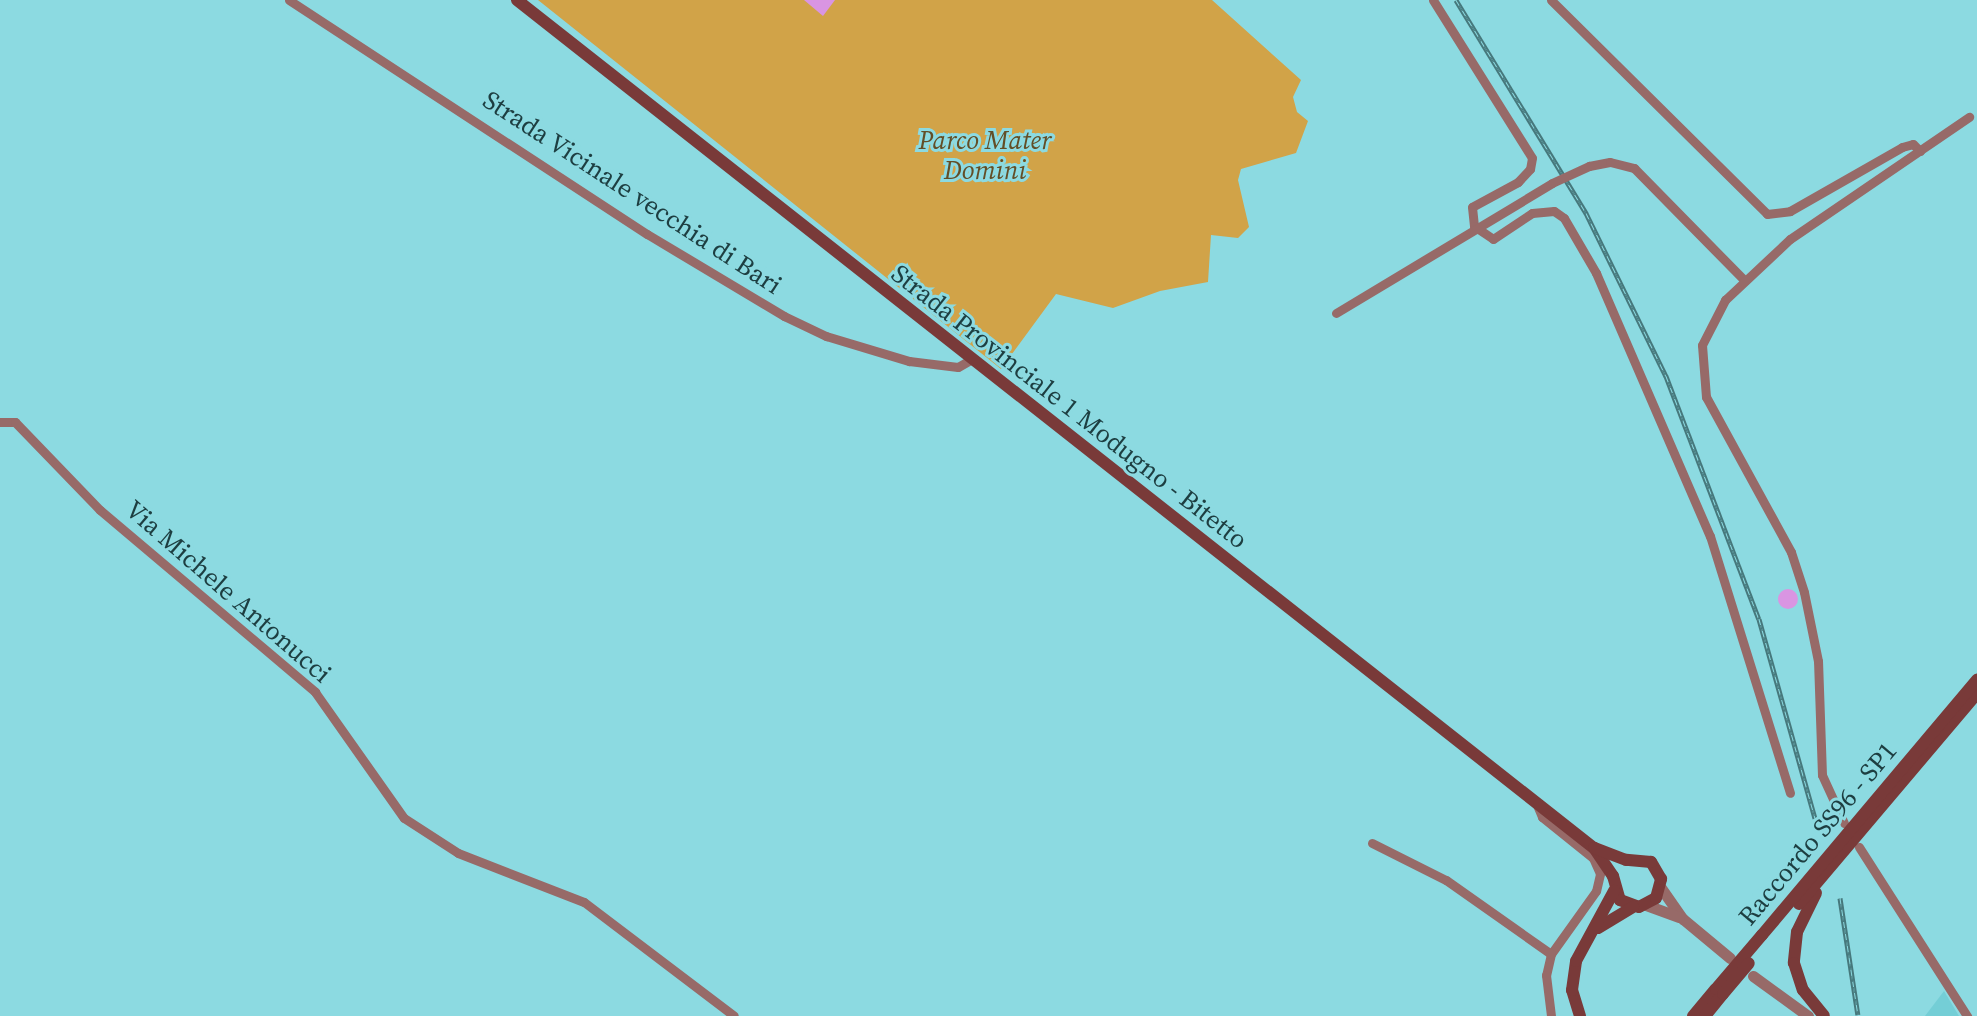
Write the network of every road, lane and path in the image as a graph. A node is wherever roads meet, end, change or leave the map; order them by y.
1 (289, 0) edge
2 (517, 0) edge
3 (1433, 0) edge
4 (1551, 0) edge
5 (1969, 117) dead end
6 (1920, 151) junction
7 (1474, 226) junction
8 (1745, 281) junction
9 (1336, 313) dead end
10 (972, 359) junction
11 (0, 422) edge
12 (1977, 680) edge
13 (1977, 693) edge
14 (1897, 788) junction
15 (1790, 793) dead end
16 (1536, 802) junction
17 (1844, 823) dead end
18 (1372, 843) dead end
19 (1859, 847) dead end
20 (1594, 848) junction
21 (1626, 860) junction
22 (1613, 876) junction
23 (1661, 888) junction
24 (1614, 891) junction
25 (1639, 906) junction
26 (1683, 919) junction
27 (1596, 930) junction
28 (1765, 937) junction
29 (1551, 954) junction
30 (1730, 958) dead end
31 (1753, 976) dead end
32 (1720, 992) junction
33 (734, 1016) edge
34 (1551, 1016) edge
35 (1580, 1016) edge
36 (1693, 1016) edge
37 (1705, 1016) edge
38 (1808, 1016) edge
39 (1824, 1016) edge
40 (1967, 1016) edge

1 - 10 street, Strada Vicinale vecchia di Bari
2 - 10 main road, Strada Provinciale 1 Modugno - Bitetto
3 - 7 street
4 - 6 street
5 - 6 street
6 - 8 street
7 - 8 street, bridge
7 - 9 street
7 - 15 street
8 - 17 street
10 - 16 main road, Strada Provinciale 1 Modugno - Bitetto
11 - 33 street, Via Michele Antonucci
12 - 28 main road, Raccordo SS96 - SP1
13 - 14 main road, Raccordo SS96 - SP1
14 - 28 main road, Raccordo SS96 - SP1
14 - 39 main road
16 - 20 main road, Strada Provinciale 1 Modugno - Bitetto
16 - 29 street
18 - 29 street
19 - 40 street
20 - 21 main road
20 - 22 main road
21 - 22 main road
21 - 23 main road
22 - 24 main road
23 - 25 main road
23 - 26 street
24 - 25 main road
24 - 27 main road
25 - 26 street
25 - 27 main road
26 - 30 street
27 - 35 main road
28 - 32 main road, Raccordo SS96 - SP1, bridge
29 - 34 street
31 - 38 street
32 - 36 main road, Raccordo SS96 - SP1
32 - 37 main road, Raccordo SS96 - SP1

